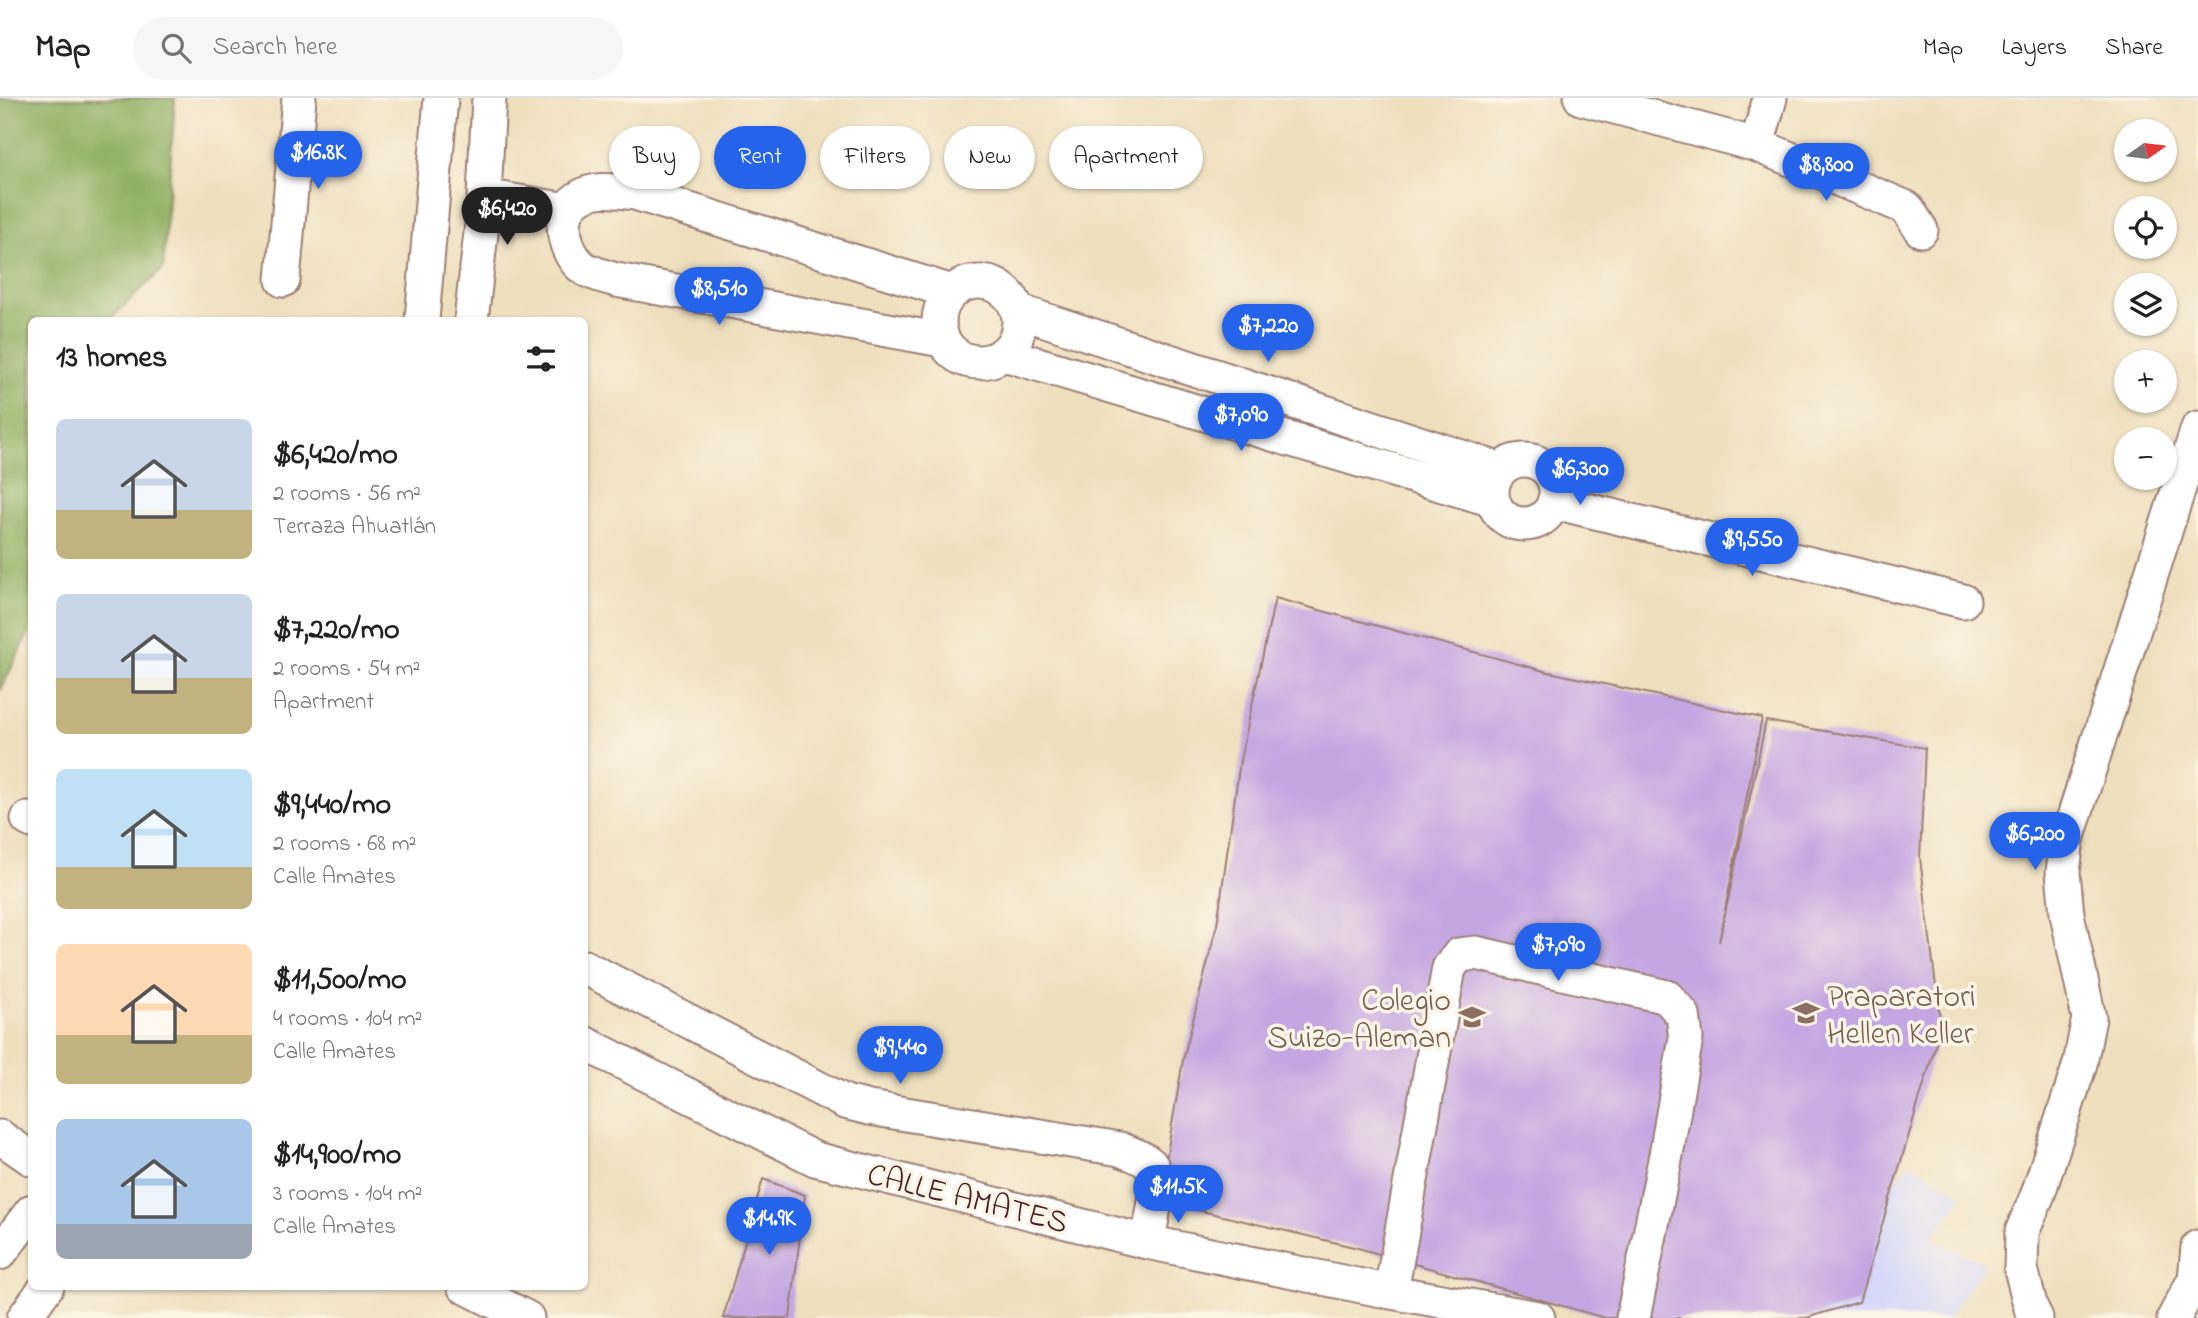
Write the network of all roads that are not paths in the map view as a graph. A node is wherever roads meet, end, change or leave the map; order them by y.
1 (299, 98) edge
2 (440, 98) edge
3 (488, 98) edge
4 (1581, 98) edge
5 (1770, 98) edge
6 (1757, 145) junction
7 (484, 206) junction
8 (566, 220) junction
9 (1921, 230) dead end
10 (283, 280) dead end
11 (952, 292) junction
12 (1018, 310) junction
13 (422, 317) edge
14 (471, 317) edge
15 (942, 340) junction
16 (1004, 354) junction
17 (2198, 428) edge
18 (1497, 485) junction
19 (1554, 502) junction
20 (1963, 601) dead end
21 (588, 969) edge
22 (588, 1046) edge
23 (0, 1138) edge
24 (28, 1156) edge
25 (28, 1216) edge
26 (1147, 1242) junction
27 (2198, 1247) edge
28 (0, 1253) edge
29 (44, 1290) edge
30 (472, 1290) edge
31 (1391, 1292) junction
32 (24, 1318) edge
33 (527, 1318) edge
34 (1538, 1318) edge
35 (1633, 1318) edge
36 (2036, 1318) edge
37 (2174, 1318) edge

1 - 10 street
2 - 13 street
3 - 7 street
4 - 6 street
5 - 6 street
6 - 9 street
7 - 8 street
7 - 14 street
8 - 11 street
8 - 15 street
11 - 12 street
11 - 15 street
12 - 16 street
12 - 18 street
15 - 16 street
16 - 18 street
17 - 36 street
18 - 19 street
18 - 19 street
19 - 20 street
21 - 26 street
22 - 26 street, CALLE AMATES
23 - 24 street
25 - 28 street
26 - 31 street, CALLE AMATES
27 - 37 street
29 - 32 street
30 - 33 street
31 - 34 street, CALLE AMATES
31 - 35 street

